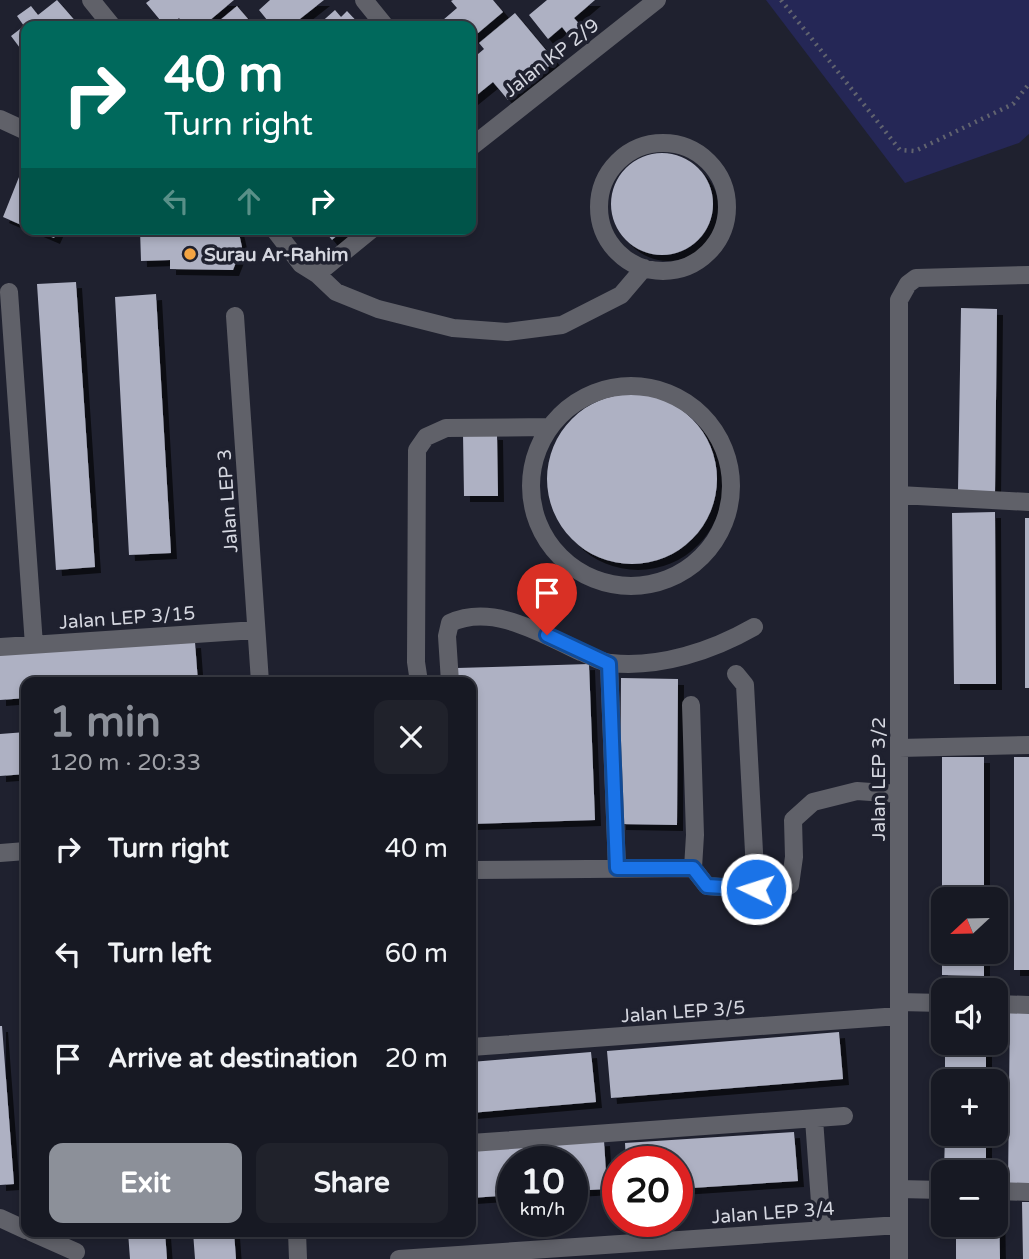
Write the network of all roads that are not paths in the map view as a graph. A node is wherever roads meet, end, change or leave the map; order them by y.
1 (91, 0) edge
2 (364, 0) edge
3 (648, 3) edge
4 (108, 21) edge
5 (381, 21) edge
6 (0, 119) edge
7 (21, 129) edge
8 (476, 138) edge
9 (279, 235) edge
10 (365, 235) edge
11 (644, 268) junction
12 (317, 274) junction
13 (1029, 275) edge
14 (9, 292) dead end
15 (235, 317) dead end
16 (549, 427) junction
17 (899, 495) junction
18 (1029, 502) edge
19 (754, 627) dead end
20 (256, 630) junction
21 (34, 645) junction
22 (0, 647) edge
23 (609, 664) junction
24 (736, 674) dead end
25 (260, 677) edge
26 (418, 677) edge
27 (450, 677) edge
28 (691, 705) dead end
29 (1029, 745) edge
30 (899, 748) junction
31 (899, 794) junction
32 (21, 851) edge
33 (0, 853) edge
34 (617, 868) junction
35 (693, 868) junction
36 (476, 870) edge
37 (756, 889) junction
38 (1008, 1004) edge
39 (931, 1005) edge
40 (1029, 1005) edge
41 (899, 1009) junction
42 (476, 1047) edge
43 (844, 1116) dead end
44 (814, 1119) junction
45 (476, 1143) edge
46 (898, 1189) junction
47 (931, 1190) edge
48 (1008, 1191) edge
49 (1029, 1192) edge
50 (0, 1218) edge
51 (899, 1225) junction
52 (21, 1227) edge
53 (822, 1230) junction
54 (41, 1237) edge
55 (74, 1237) edge
56 (297, 1237) edge
57 (620, 1251) edge
58 (76, 1255) edge
59 (299, 1259) edge
60 (399, 1259) edge
61 (899, 1259) edge

1 - 4 street
2 - 5 street
3 - 8 street, Jalan KP 2/9
6 - 7 street
9 - 12 street
10 - 12 street
11 - 11 street
11 - 12 street
13 - 17 street, Jalan LEP 3/2
14 - 21 street
15 - 20 street, Jalan LEP 3
16 - 16 street
16 - 26 street
17 - 18 street
17 - 30 street, Jalan LEP 3/2
19 - 23 street
20 - 21 street, Jalan LEP 3/15
20 - 25 street, Jalan LEP 3
21 - 22 street, Jalan LEP 3/15
23 - 27 street
23 - 34 street
24 - 37 street
28 - 35 street
29 - 30 street
30 - 31 street, Jalan LEP 3/2
31 - 37 street
31 - 41 street, Jalan LEP 3/2
32 - 33 street
34 - 35 street
34 - 36 street
35 - 37 street
38 - 40 street
39 - 41 street, Jalan LEP 3/5
41 - 42 street, Jalan LEP 3/5
41 - 46 street, Jalan LEP 3/2
43 - 44 street
44 - 45 street
44 - 53 street
46 - 47 street
46 - 51 street, Jalan LEP 3/2
48 - 49 street
50 - 52 street
51 - 53 street, Jalan LEP 3/4
51 - 61 street, Jalan LEP 3/2
53 - 57 street, Jalan LEP 3/4
54 - 58 street
55 - 58 street
56 - 59 street
57 - 60 street, Jalan LEP 3/4

